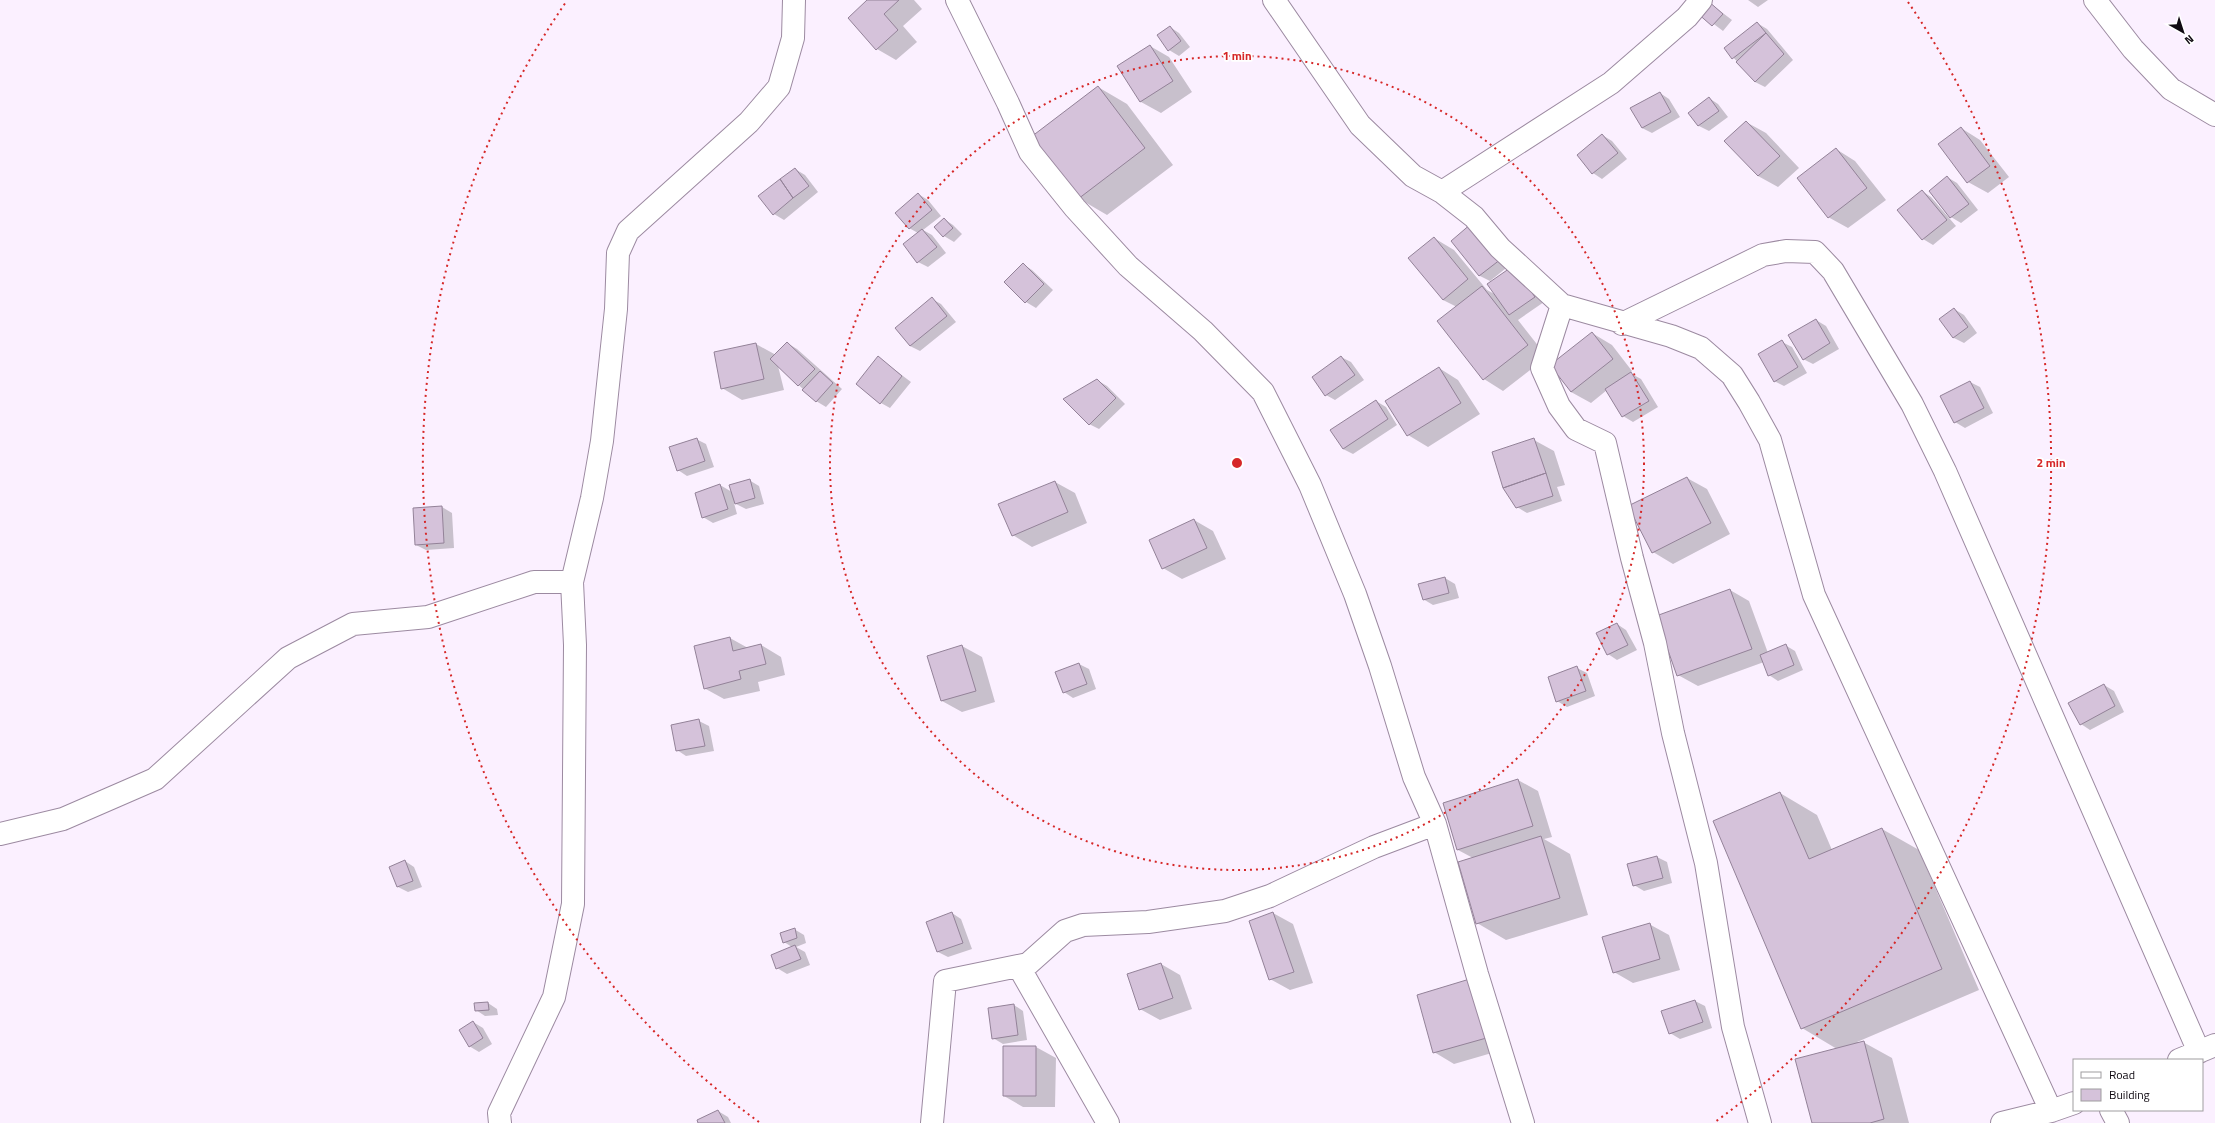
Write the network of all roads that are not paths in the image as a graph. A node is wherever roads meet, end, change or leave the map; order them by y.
1 (794, 0) edge
2 (957, 0) edge
3 (1274, 0) edge
4 (1701, 0) edge
5 (2095, 0) edge
6 (2215, 115) edge
7 (1442, 192) junction
8 (1562, 305) junction
9 (1622, 324) junction
10 (572, 582) junction
11 (1435, 824) junction
12 (0, 834) edge
13 (1019, 967) junction
14 (2211, 1048) edge
15 (2182, 1059) edge
16 (2073, 1103) edge
17 (2051, 1111) junction
18 (2112, 1111) edge
19 (500, 1123) edge
20 (932, 1123) edge
21 (1108, 1123) edge
22 (1523, 1123) edge
23 (1760, 1123) edge
24 (2002, 1123) edge
25 (2118, 1123) edge

1 - 10 street
2 - 11 street
3 - 7 street
4 - 7 street
5 - 6 street
7 - 8 street
8 - 9 street
8 - 23 street
9 - 14 street
9 - 17 street
10 - 12 street
10 - 19 street
11 - 13 street
11 - 22 street
13 - 20 street
13 - 21 street
14 - 15 street
16 - 17 street
17 - 24 street
18 - 25 street

